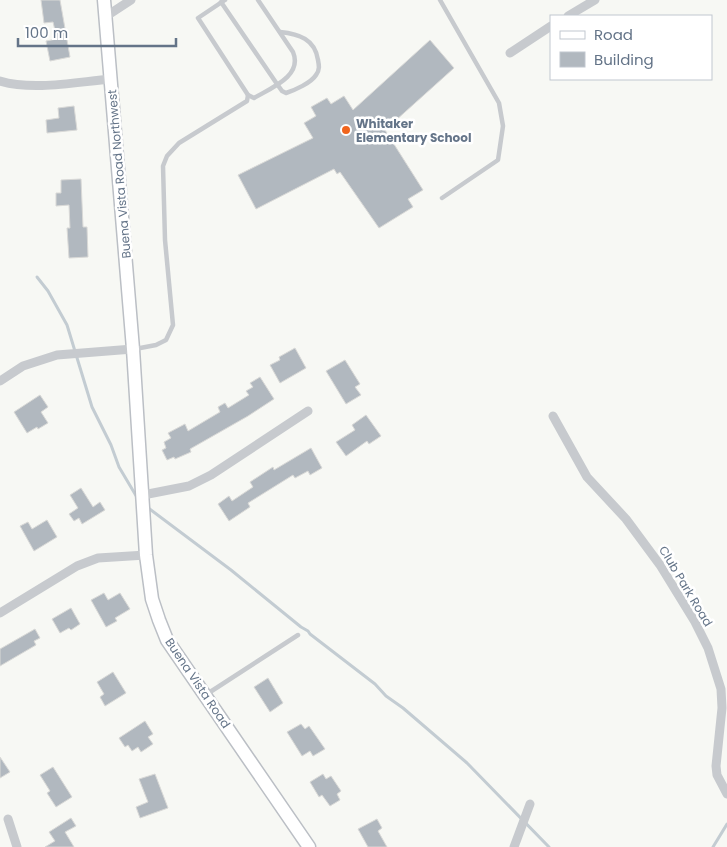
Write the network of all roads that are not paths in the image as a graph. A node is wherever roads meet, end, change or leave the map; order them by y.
1 (104, 0) edge
2 (131, 0) edge
3 (258, 0) edge
4 (440, 0) edge
5 (596, 0) edge
6 (223, 1) edge
7 (570, 15) edge
8 (105, 16) junction
9 (550, 27) edge
10 (280, 32) junction
11 (510, 53) dead end
12 (111, 80) junction
13 (0, 81) edge
14 (277, 84) junction
15 (248, 95) junction
16 (442, 198) dead end
17 (133, 349) junction
18 (0, 381) edge
19 (308, 411) dead end
20 (553, 416) dead end
21 (143, 495) junction
22 (146, 555) junction
23 (0, 613) edge
24 (298, 635) dead end
25 (205, 695) junction
26 (727, 794) edge
27 (530, 804) dead end
28 (8, 820) dead end
29 (18, 847) edge
30 (308, 847) edge
31 (514, 847) edge

1 - 8 street, Buena Vista Road Northwest
2 - 8 street
3 - 10 lane
4 - 16 lane
5 - 7 street
6 - 14 lane
6 - 15 lane
8 - 12 street, Buena Vista Road Northwest
9 - 11 street
10 - 14 lane
10 - 14 lane
12 - 13 street
12 - 17 street, Buena Vista Road Northwest
14 - 15 lane
15 - 17 lane
17 - 18 street
17 - 21 street, Buena Vista Road
19 - 21 street
20 - 26 street, Club Park Road
21 - 22 street, Buena Vista Road
22 - 23 street
22 - 25 street, Buena Vista Road
24 - 25 lane
25 - 30 street, Buena Vista Road
27 - 31 street
28 - 29 street

